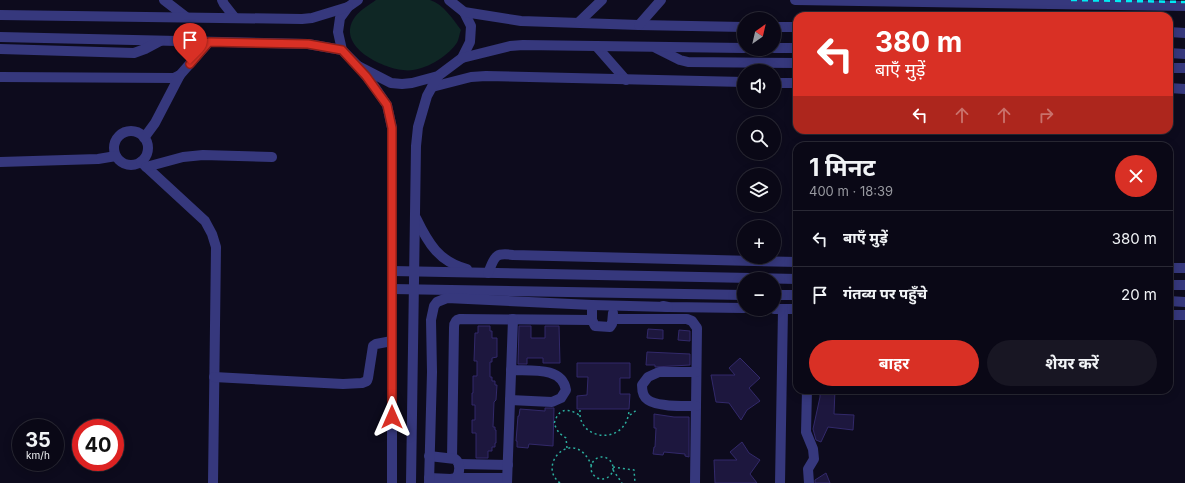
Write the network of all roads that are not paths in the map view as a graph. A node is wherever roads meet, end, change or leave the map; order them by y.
1 (164, 0) edge
2 (358, 0) edge
3 (449, 0) edge
4 (602, 0) edge
5 (661, 0) edge
6 (795, 0) edge
7 (220, 1) edge
8 (840, 1) edge
9 (887, 1) edge
10 (1185, 6) edge
11 (348, 7) junction
12 (464, 12) junction
13 (0, 15) edge
14 (186, 17) junction
15 (235, 18) junction
16 (579, 22) junction
17 (639, 25) junction
18 (737, 27) edge
19 (781, 27) edge
20 (793, 27) edge
21 (1173, 32) edge
22 (1185, 33) edge
23 (0, 37) edge
24 (160, 41) junction
25 (209, 42) junction
26 (598, 47) junction
27 (655, 47) junction
28 (737, 48) edge
29 (781, 48) edge
30 (793, 48) edge
31 (0, 49) edge
32 (342, 50) junction
33 (1173, 54) edge
34 (1185, 54) edge
35 (462, 58) junction
36 (793, 63) edge
37 (358, 66) junction
38 (1173, 68) edge
39 (1185, 68) edge
40 (180, 75) junction
41 (438, 76) junction
42 (0, 77) edge
43 (626, 80) junction
44 (737, 82) edge
45 (781, 83) edge
46 (793, 83) edge
47 (432, 87) junction
48 (1173, 88) edge
49 (1185, 89) edge
50 (144, 138) junction
51 (116, 156) junction
52 (272, 157) dead end
53 (0, 162) edge
54 (144, 164) junction
55 (415, 216) junction
56 (793, 262) edge
57 (1173, 268) edge
58 (1185, 268) edge
59 (392, 271) junction
60 (414, 271) junction
61 (485, 273) junction
62 (793, 279) edge
63 (1173, 285) edge
64 (1185, 285) edge
65 (392, 289) junction
66 (414, 289) junction
67 (606, 292) junction
68 (737, 294) edge
69 (781, 295) edge
70 (793, 295) edge
71 (1173, 301) edge
72 (1185, 302) edge
73 (592, 305) junction
74 (613, 305) junction
75 (668, 307) junction
76 (737, 308) edge
77 (781, 309) edge
78 (793, 309) edge
79 (1173, 315) edge
80 (1185, 315) edge
81 (778, 316) edge
82 (512, 319) junction
83 (613, 319) junction
84 (414, 320) junction
85 (432, 320) junction
86 (592, 320) junction
87 (392, 341) junction
88 (511, 370) junction
89 (696, 372) junction
90 (214, 377) junction
91 (807, 394) edge
92 (510, 400) junction
93 (696, 406) junction
94 (429, 456) junction
95 (455, 461) junction
96 (508, 465) junction
97 (453, 480) edge
98 (429, 481) edge
99 (507, 481) edge
100 (213, 483) edge
101 (392, 483) edge
102 (410, 483) edge
103 (695, 483) edge
104 (780, 483) edge
105 (809, 483) edge

1 - 14 street
2 - 11 street
3 - 12 street
4 - 16 street
5 - 17 street
6 - 8 street
7 - 15 street
8 - 9 street
9 - 10 street
11 - 15 street
11 - 32 street
12 - 16 street
12 - 35 street
13 - 14 street
14 - 15 street
16 - 17 street
17 - 18 street
19 - 20 street
21 - 22 street
23 - 24 street
24 - 25 street
24 - 31 street
25 - 32 street
25 - 40 street
26 - 27 street
26 - 35 street
26 - 43 street
27 - 28 street
27 - 36 street
29 - 30 street
32 - 37 street
33 - 34 street
35 - 41 street
37 - 41 street
37 - 59 street
38 - 39 street
40 - 42 street
40 - 50 street
41 - 47 street
43 - 44 street
43 - 47 street
45 - 46 street
47 - 55 street
48 - 49 street
50 - 51 street
50 - 54 street
51 - 53 street
51 - 54 street
52 - 54 street
54 - 90 street
55 - 60 street
55 - 61 street
56 - 61 street
57 - 58 street
59 - 60 street
59 - 65 street
60 - 61 street
60 - 66 street
61 - 62 street
63 - 64 street
65 - 66 street
65 - 87 street
66 - 67 street
66 - 84 street
67 - 68 street
67 - 75 street
69 - 70 street
71 - 72 street
73 - 74 street
73 - 85 street
73 - 86 street
74 - 75 street
74 - 83 street
75 - 76 street
77 - 78 street
79 - 80 street
81 - 104 street
82 - 86 street
82 - 88 street
82 - 95 street
83 - 86 street
83 - 89 street
84 - 85 street
84 - 102 street
85 - 94 street
87 - 90 street
87 - 101 street
88 - 92 street
88 - 92 street
89 - 93 street
89 - 93 street
90 - 100 street
91 - 105 street
92 - 96 street
93 - 103 street
94 - 95 street
94 - 98 street
95 - 96 street
95 - 97 street
96 - 99 street
97 - 98 street
97 - 99 street

